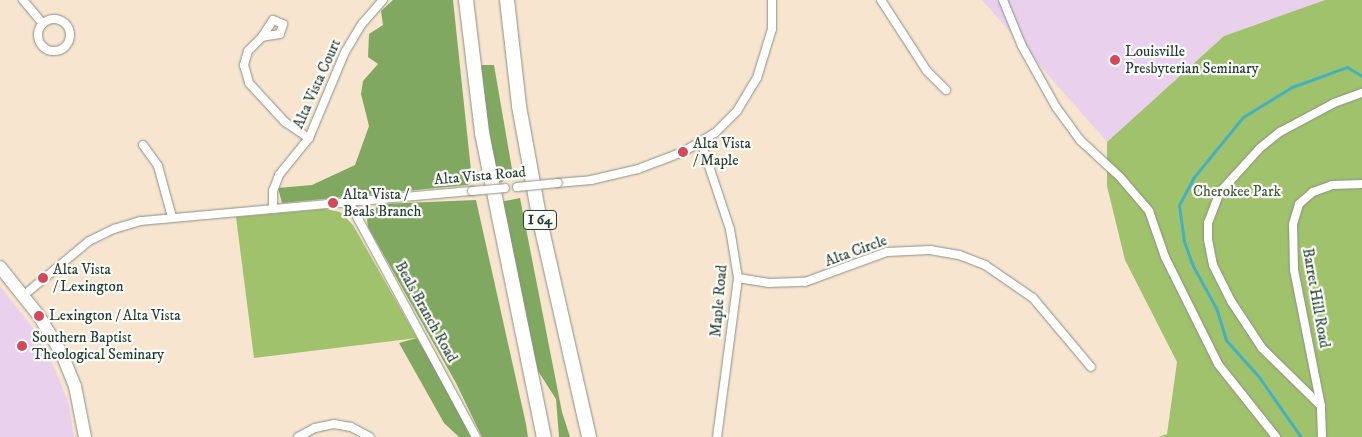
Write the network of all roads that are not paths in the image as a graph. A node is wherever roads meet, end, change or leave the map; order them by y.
1 (23, 0) edge
2 (383, 0) edge
3 (466, 0) edge
4 (507, 0) edge
5 (772, 0) edge
6 (881, 0) edge
7 (1003, 0) edge
8 (43, 24) junction
9 (262, 37) dead end
10 (946, 90) dead end
11 (1362, 92) edge
12 (309, 138) junction
13 (701, 142) junction
14 (143, 146) dead end
15 (1362, 184) edge
16 (349, 202) junction
17 (272, 209) junction
18 (172, 217) junction
19 (0, 267) edge
20 (738, 278) junction
21 (23, 296) junction
22 (1091, 367) dead end
23 (1321, 406) junction
24 (85, 437) edge
25 (298, 437) edge
26 (370, 437) edge
27 (476, 437) edge
28 (544, 437) edge
29 (588, 437) edge
30 (717, 437) edge
31 (1276, 437) edge
32 (1322, 437) edge

1 - 8 street
2 - 12 street, Alta Vista Court
3 - 28 highway, I 64
4 - 29 highway, I 64
5 - 13 street, Alta Vista Road
6 - 10 street
7 - 31 street
8 - 8 street
9 - 12 street
11 - 23 street
12 - 17 street, Alta Vista Court
13 - 16 street, Alta Vista Road, bridge
13 - 20 street, Maple Road
14 - 18 street
15 - 23 street, Barret Hill Road
16 - 17 street, Alta Vista Road
16 - 27 street, Beals Branch Road
17 - 18 street, Alta Vista Road
18 - 21 street, Alta Vista Road
19 - 21 main road
20 - 22 street, Alta Circle
20 - 30 street, Maple Road
21 - 24 main road
23 - 32 street, Barret Hill Road
25 - 26 street

